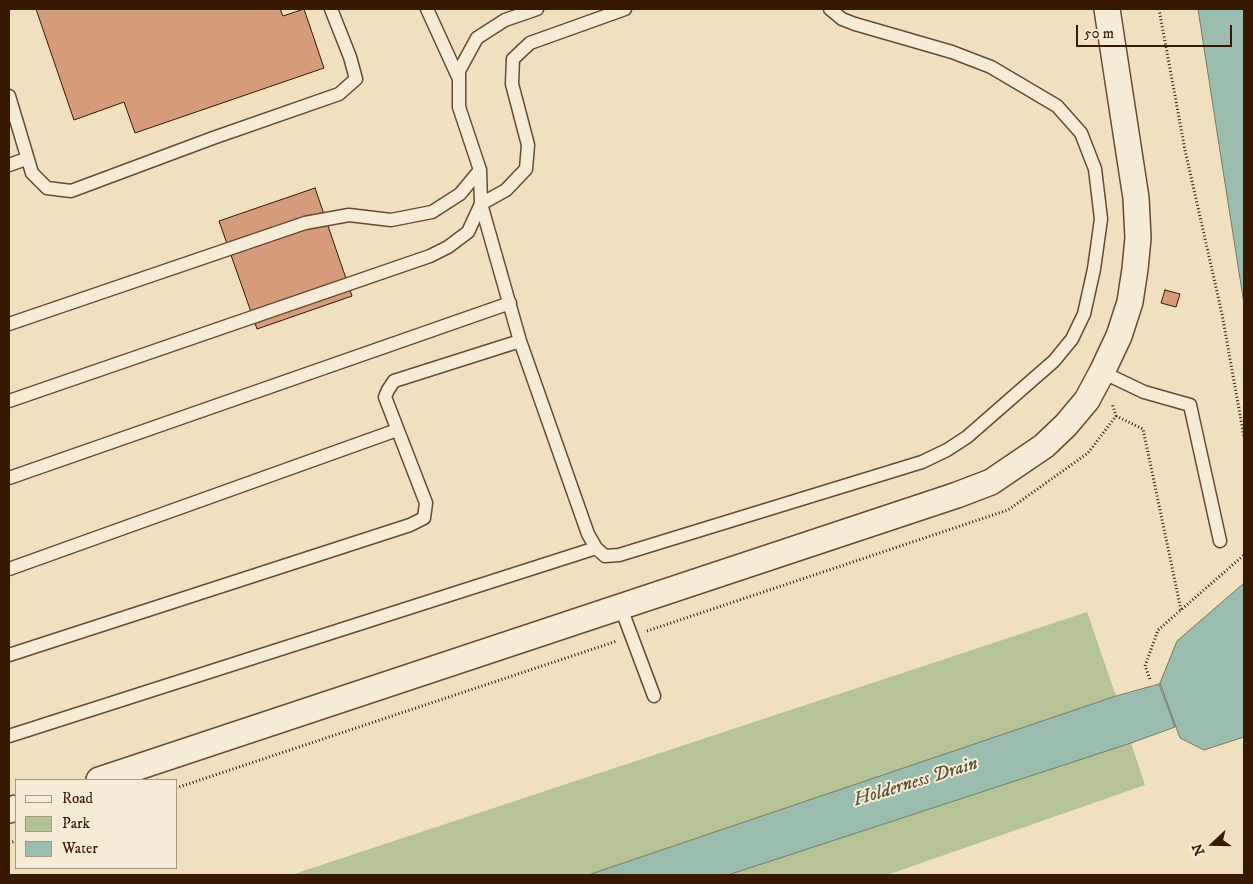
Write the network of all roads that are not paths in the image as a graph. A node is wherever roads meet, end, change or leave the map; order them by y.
1 (331, 9) edge
2 (427, 9) edge
3 (537, 9) edge
4 (626, 9) edge
5 (830, 9) edge
6 (1107, 9) edge
7 (459, 80) junction
8 (9, 96) edge
9 (26, 159) junction
10 (9, 165) edge
11 (480, 170) junction
12 (481, 204) junction
13 (510, 303) junction
14 (9, 324) edge
15 (520, 340) junction
16 (1102, 372) junction
17 (9, 401) edge
18 (397, 430) junction
19 (9, 478) edge
20 (1220, 541) dead end
21 (596, 548) junction
22 (9, 569) edge
23 (621, 608) junction
24 (9, 655) edge
25 (654, 696) dead end
26 (9, 736) edge
27 (102, 779) edge

1 - 9 lane
2 - 7 lane
3 - 7 lane
4 - 12 lane
5 - 21 lane
6 - 16 street
7 - 11 lane
8 - 9 lane
9 - 10 lane
11 - 12 lane
11 - 14 lane
12 - 13 lane
12 - 17 lane
13 - 15 lane
13 - 19 lane
15 - 18 lane
15 - 21 lane
16 - 20 lane
16 - 23 street
18 - 22 lane
18 - 24 lane
21 - 26 lane
23 - 25 lane
23 - 27 street

